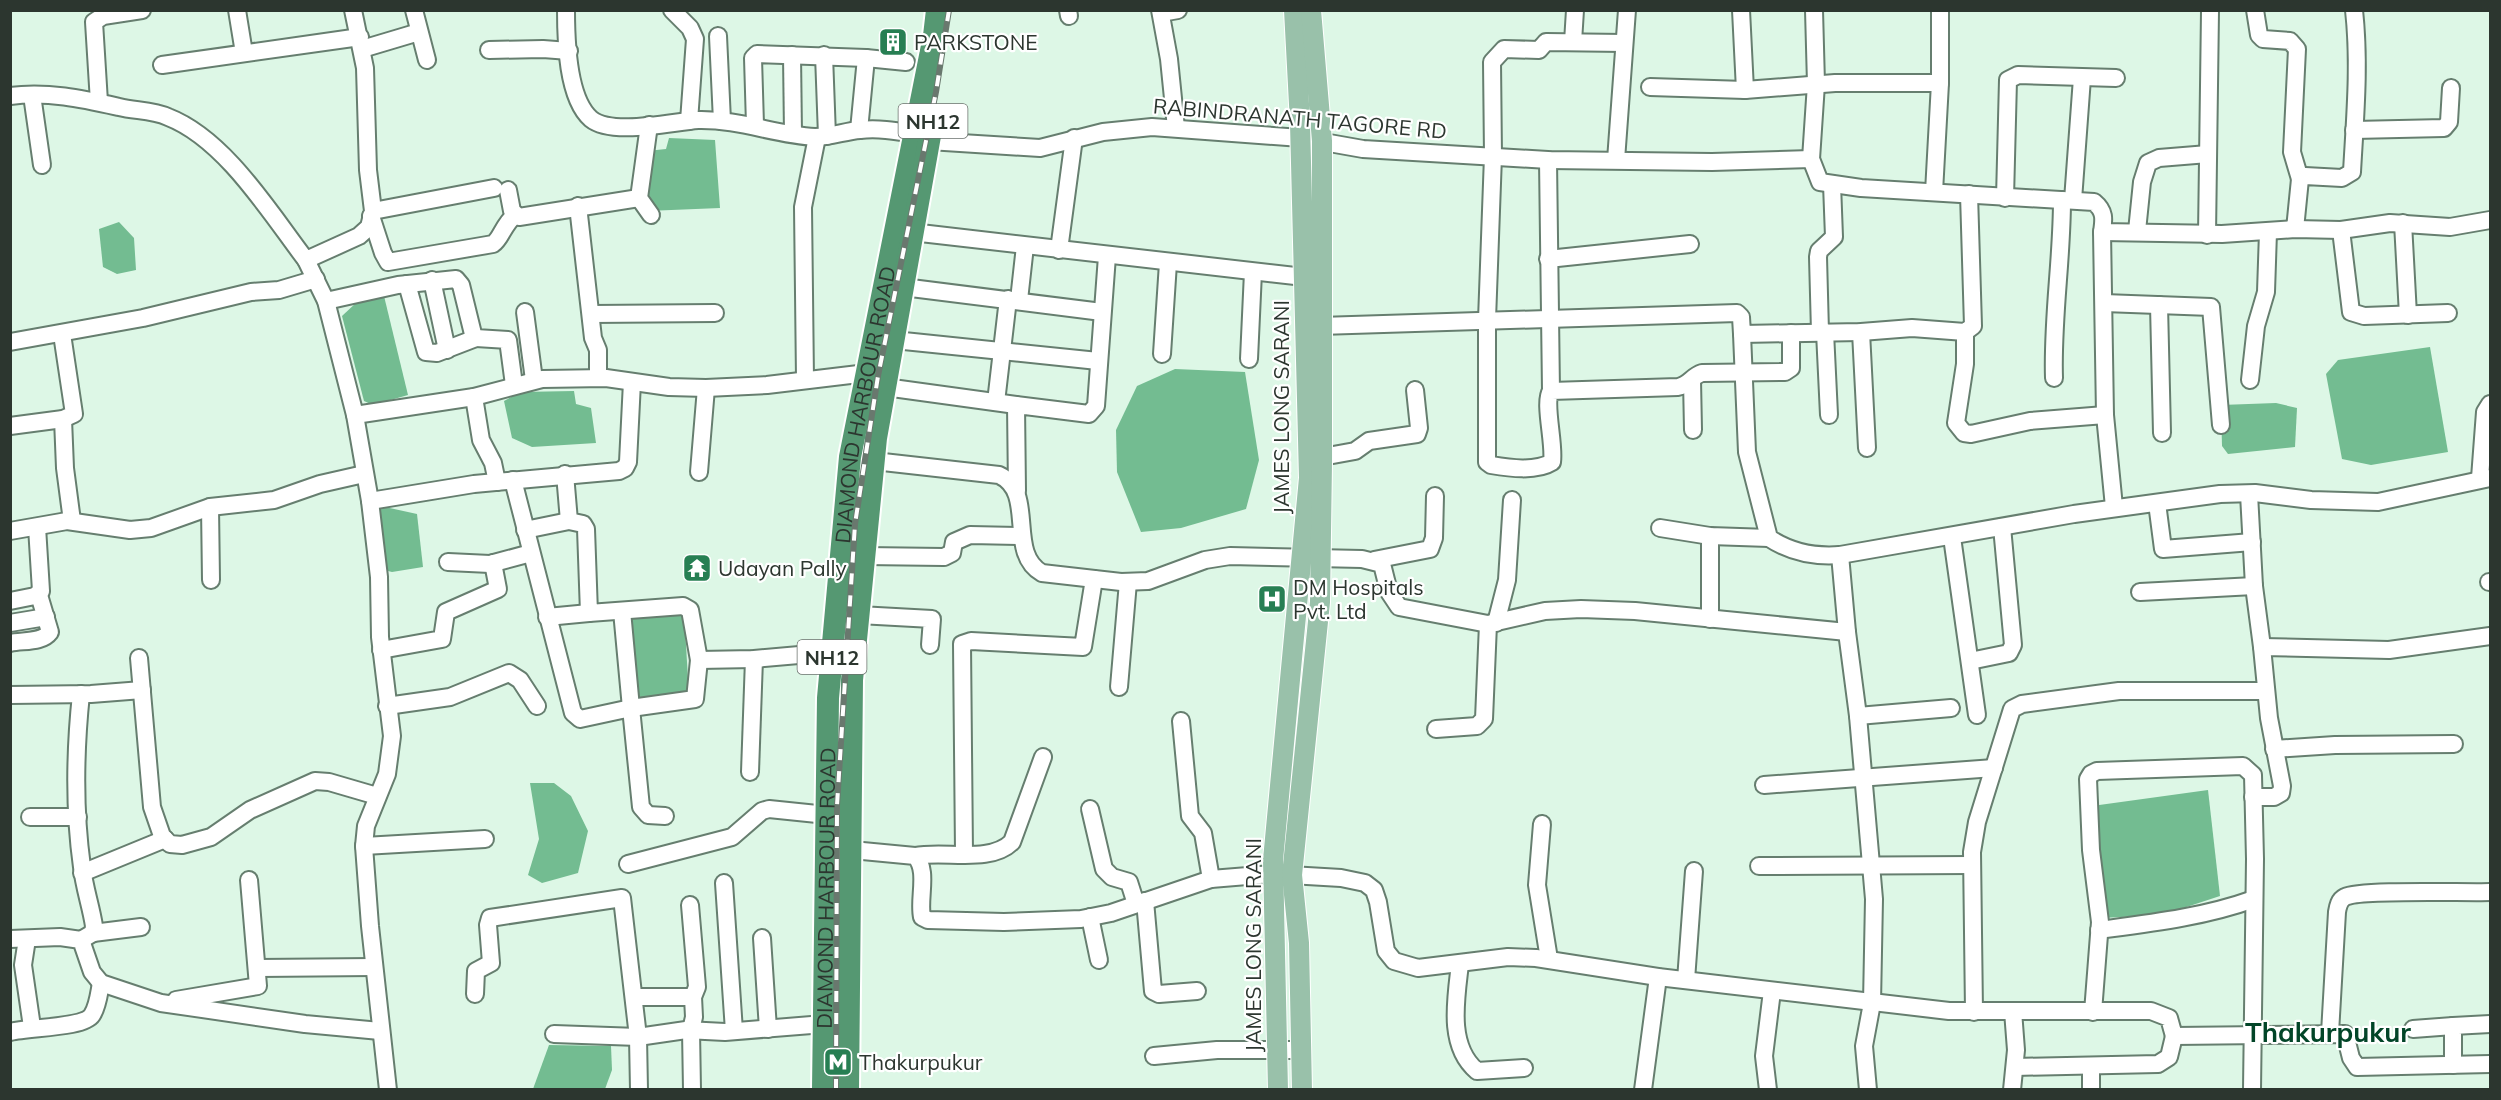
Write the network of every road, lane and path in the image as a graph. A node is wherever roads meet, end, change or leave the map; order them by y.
1 (142, 10) edge
2 (237, 10) edge
3 (353, 10) edge
4 (414, 10) edge
5 (566, 10) edge
6 (672, 10) edge
7 (937, 10) edge
8 (951, 10) edge
9 (1178, 10) edge
10 (1294, 10) edge
11 (1311, 10) edge
12 (1575, 10) edge
13 (1626, 10) edge
14 (1741, 10) edge
15 (1814, 10) edge
16 (1940, 10) edge
17 (2204, 10) edge
18 (2255, 10) edge
19 (2354, 10) edge
20 (2212, 11) edge
21 (1161, 12) edge
22 (419, 32) junction
23 (718, 36) dead end
24 (1573, 42) junction
25 (361, 43) junction
26 (1624, 43) junction
27 (489, 50) dead end
28 (569, 51) junction
29 (244, 53) junction
30 (792, 55) junction
31 (824, 55) junction
32 (866, 58) junction
33 (427, 60) dead end
34 (906, 62) dead end
35 (162, 65) dead end
36 (2082, 78) junction
37 (2116, 78) dead end
38 (1940, 83) junction
39 (1816, 84) junction
40 (1650, 87) dead end
41 (2451, 88) dead end
42 (1745, 90) junction
43 (32, 95) junction
44 (10, 96) edge
45 (99, 102) junction
46 (689, 121) junction
47 (722, 121) junction
48 (649, 125) junction
49 (755, 125) junction
50 (1176, 128) junction
51 (859, 130) junction
52 (2354, 130) junction
53 (793, 134) junction
54 (822, 136) junction
55 (922, 138) junction
56 (1074, 138) junction
57 (1301, 138) junction
58 (1322, 141) junction
59 (2208, 154) junction
60 (1493, 156) junction
61 (1811, 159) junction
62 (1548, 160) junction
63 (1616, 160) junction
64 (42, 165) dead end
65 (2300, 179) junction
66 (1832, 184) junction
67 (1934, 192) junction
68 (1969, 194) junction
69 (639, 198) junction
70 (2005, 198) junction
71 (2067, 200) junction
72 (578, 206) junction
73 (372, 213) junction
74 (515, 215) junction
75 (651, 215) dead end
76 (2490, 220) edge
77 (2403, 223) junction
78 (2295, 230) junction
79 (2341, 230) junction
80 (904, 231) junction
81 (2138, 231) junction
82 (2102, 232) junction
83 (2268, 232) junction
84 (2207, 235) junction
85 (1690, 244) dead end
86 (1025, 246) junction
87 (1059, 250) junction
88 (1107, 256) junction
89 (1548, 259) junction
90 (306, 260) junction
91 (1168, 263) junction
92 (1253, 272) junction
93 (1312, 278) junction
94 (316, 279) junction
95 (432, 280) junction
96 (407, 284) junction
97 (903, 287) junction
98 (1013, 299) junction
99 (326, 301) junction
100 (2104, 303) junction
101 (2159, 306) junction
102 (525, 312) dead end
103 (1102, 312) junction
104 (715, 313) dead end
105 (2448, 313) dead end
106 (592, 314) junction
107 (2408, 315) junction
108 (1548, 317) junction
109 (1487, 320) junction
110 (1320, 326) junction
111 (1822, 332) junction
112 (1861, 332) junction
113 (1965, 332) junction
114 (1791, 333) junction
115 (62, 334) junction
116 (1742, 334) junction
117 (476, 338) junction
118 (894, 340) junction
119 (10, 342) edge
120 (447, 350) junction
121 (1002, 350) junction
122 (1162, 354) dead end
123 (1249, 359) dead end
124 (1098, 361) junction
125 (867, 373) junction
126 (1742, 374) junction
127 (598, 378) junction
128 (2054, 378) dead end
129 (805, 379) junction
130 (534, 380) junction
131 (1692, 380) junction
132 (2250, 380) dead end
133 (632, 382) junction
134 (514, 385) junction
135 (885, 387) junction
136 (706, 388) junction
137 (1415, 390) dead end
138 (1551, 391) junction
139 (474, 397) junction
140 (996, 402) junction
141 (2490, 404) edge
142 (1016, 405) junction
143 (1829, 415) dead end
144 (2105, 415) junction
145 (355, 416) junction
146 (63, 419) junction
147 (2220, 425) dead end
148 (10, 426) edge
149 (1693, 430) dead end
150 (866, 432) junction
151 (2162, 432) dead end
152 (1867, 447) dead end
153 (1322, 457) junction
154 (874, 461) junction
155 (699, 472) dead end
156 (364, 474) junction
157 (565, 474) junction
158 (2485, 478) edge
159 (505, 481) junction
160 (1017, 491) junction
161 (2249, 494) junction
162 (1435, 496) dead end
163 (1512, 500) dead end
164 (370, 501) junction
165 (2157, 503) junction
166 (210, 507) junction
167 (2114, 507) junction
168 (72, 521) junction
169 (569, 521) junction
170 (37, 527) junction
171 (2002, 527) junction
172 (1660, 528) dead end
173 (525, 530) junction
174 (10, 531) edge
175 (1022, 536) junction
176 (1710, 536) junction
177 (1952, 537) junction
178 (1769, 538) junction
179 (2252, 542) junction
180 (531, 553) junction
181 (1840, 555) junction
182 (864, 556) junction
183 (1311, 559) junction
184 (1374, 560) junction
185 (448, 562) dead end
186 (493, 563) junction
187 (1094, 579) junction
188 (212, 580) dead end
189 (1128, 582) junction
190 (2254, 586) junction
191 (2140, 592) dead end
192 (39, 595) junction
193 (10, 601) edge
194 (622, 611) junction
195 (589, 613) junction
196 (859, 615) junction
197 (547, 616) junction
198 (46, 617) junction
199 (1710, 619) junction
200 (10, 623) edge
201 (1492, 624) junction
202 (1847, 632) junction
203 (2490, 636) edge
204 (10, 643) edge
205 (930, 645) dead end
206 (2262, 647) junction
207 (381, 650) junction
208 (832, 652) junction
209 (139, 658) dead end
210 (754, 659) junction
211 (699, 660) junction
212 (1970, 661) junction
213 (1119, 687) dead end
214 (142, 690) junction
215 (2266, 691) junction
216 (81, 694) junction
217 (10, 695) edge
218 (387, 706) junction
219 (537, 706) dead end
220 (631, 708) junction
221 (1951, 708) dead end
222 (1977, 715) dead end
223 (1858, 716) junction
224 (1181, 721) dead end
225 (1436, 729) dead end
226 (2454, 744) dead end
227 (2274, 749) junction
228 (1043, 758) dead end
229 (1994, 768) junction
230 (750, 772) dead end
231 (1863, 777) junction
232 (1764, 785) dead end
233 (377, 796) junction
234 (2253, 797) junction
235 (1090, 809) dead end
236 (827, 815) junction
237 (665, 816) dead end
238 (30, 817) dead end
239 (78, 817) junction
240 (1542, 824) dead end
241 (165, 839) junction
242 (485, 840) dead end
243 (364, 846) junction
244 (852, 850) junction
245 (964, 854) junction
246 (915, 856) junction
247 (628, 864) dead end
248 (1872, 865) junction
249 (1972, 865) junction
250 (1759, 866) dead end
251 (1694, 871) dead end
252 (82, 873) junction
253 (1283, 874) junction
254 (1211, 879) junction
255 (249, 880) dead end
256 (724, 883) dead end
257 (2490, 892) edge
258 (2254, 899) junction
259 (1141, 903) junction
260 (690, 905) dead end
261 (1090, 917) junction
262 (825, 923) junction
263 (849, 924) junction
264 (141, 927) dead end
265 (2099, 930) junction
266 (87, 936) junction
267 (762, 938) dead end
268 (19, 939) edge
269 (1549, 959) junction
270 (1099, 960) dead end
271 (1460, 964) junction
272 (374, 967) junction
273 (258, 968) junction
274 (1659, 977) junction
275 (1686, 980) junction
276 (101, 983) junction
277 (1197, 991) dead end
278 (1772, 991) junction
279 (475, 994) dead end
280 (634, 997) junction
281 (693, 997) junction
282 (161, 1003) junction
283 (1872, 1003) junction
284 (2013, 1011) junction
285 (1974, 1012) junction
286 (2093, 1012) junction
287 (824, 1024) junction
288 (2490, 1024) edge
289 (2453, 1026) junction
290 (32, 1027) junction
291 (768, 1029) junction
292 (2414, 1029) dead end
293 (692, 1030) junction
294 (380, 1031) junction
295 (734, 1031) junction
296 (10, 1032) edge
297 (2330, 1033) junction
298 (554, 1034) dead end
299 (2253, 1035) junction
300 (2174, 1036) junction
301 (638, 1037) junction
302 (1301, 1050) junction
303 (1277, 1051) junction
304 (1154, 1056) dead end
305 (2490, 1064) edge
306 (2453, 1065) junction
307 (2015, 1067) junction
308 (2091, 1067) junction
309 (1524, 1068) dead end
310 (388, 1089) edge
311 (639, 1089) edge
312 (692, 1089) edge
313 (823, 1089) edge
314 (848, 1089) edge
315 (1278, 1089) edge
316 (1302, 1089) edge
317 (1643, 1089) edge
318 (1768, 1089) edge
319 (1868, 1089) edge
320 (2012, 1089) edge
321 (2091, 1089) edge
322 (2252, 1089) edge

1 - 45 street
2 - 29 street
3 - 25 street
4 - 22 street
5 - 28 street, RABINDRANATH TAGORE RD
6 - 46 street
7 - 55 highway, DIAMOND HARBOUR ROAD / NH12
8 - 55 highway, DIAMOND HARBOUR ROAD / NH12
9 - 21 street
10 - 57 main road, JAMES LONG SARANI
11 - 58 main road
12 - 24 street
13 - 26 street
14 - 42 street
15 - 39 street
16 - 38 street
17 - 20 street
18 - 65 street
19 - 52 street
20 - 59 street
21 - 50 street
22 - 25 street
22 - 33 street
23 - 47 street
24 - 26 street
24 - 60 street
25 - 29 street
25 - 73 street
26 - 63 street
27 - 28 street
28 - 48 street, RABINDRANATH TAGORE RD
29 - 35 street
30 - 31 street
30 - 49 street
30 - 53 street
31 - 32 street
31 - 54 street
32 - 34 street
32 - 51 street
36 - 37 street
36 - 70 street
36 - 71 street
38 - 39 street
38 - 67 street
39 - 42 street
39 - 61 street
40 - 42 street
41 - 52 street
43 - 44 street
43 - 45 street
43 - 64 street
45 - 90 street
46 - 47 street, RABINDRANATH TAGORE RD
46 - 48 street, RABINDRANATH TAGORE RD
47 - 49 street, RABINDRANATH TAGORE RD
48 - 69 street
49 - 53 street, RABINDRANATH TAGORE RD
50 - 56 street, RABINDRANATH TAGORE RD
50 - 57 street, RABINDRANATH TAGORE RD
51 - 54 street, RABINDRANATH TAGORE RD
51 - 55 street, RABINDRANATH TAGORE RD
52 - 65 street
53 - 54 street, RABINDRANATH TAGORE RD
54 - 129 street
55 - 56 street, RABINDRANATH TAGORE RD
55 - 80 highway, DIAMOND HARBOUR ROAD / NH12
56 - 87 street
57 - 58 street, RABINDRANATH TAGORE RD
57 - 93 main road, JAMES LONG SARANI
58 - 60 street, RABINDRANATH TAGORE RD
58 - 93 main road
59 - 81 street
59 - 84 street
60 - 62 street, RABINDRANATH TAGORE RD
60 - 109 street
61 - 63 street, RABINDRANATH TAGORE RD
61 - 66 street
62 - 63 street, RABINDRANATH TAGORE RD
62 - 89 street
65 - 78 street
66 - 67 street
66 - 111 street
67 - 68 street
68 - 70 street
68 - 113 street
69 - 72 street
69 - 75 street
70 - 71 street
71 - 82 street
71 - 128 street
72 - 74 street
72 - 106 street
73 - 74 street
73 - 74 street
73 - 90 street
76 - 77 street
77 - 79 street
77 - 107 street
78 - 79 street
78 - 83 street
79 - 107 street
80 - 86 street
80 - 97 highway, DIAMOND HARBOUR ROAD / NH12
80 - 125 highway, DIAMOND HARBOUR ROAD / NH12
81 - 82 street
81 - 84 street
82 - 100 street
83 - 84 street
83 - 132 street
85 - 89 street
86 - 87 street
86 - 98 street
87 - 88 street
88 - 91 street
88 - 103 street
89 - 108 street
90 - 94 street
91 - 92 street
91 - 122 street
92 - 93 street
92 - 123 street
93 - 110 main road
93 - 183 main road, JAMES LONG SARANI
94 - 99 street
94 - 115 street
95 - 96 street
95 - 117 street
95 - 120 street
96 - 99 street
96 - 120 street
97 - 98 street
97 - 118 highway, DIAMOND HARBOUR ROAD / NH12
98 - 103 street
98 - 121 street
99 - 145 street
100 - 101 street
100 - 144 street
101 - 147 street
101 - 151 street
102 - 130 street
103 - 124 street
104 - 106 street
105 - 107 street
106 - 127 street
108 - 109 street
108 - 116 street
108 - 138 street
109 - 110 street
109 - 138 street
110 - 153 main road
111 - 112 street
111 - 114 street
111 - 143 street
112 - 113 street
112 - 152 street
113 - 144 street
114 - 116 street
114 - 126 street
115 - 119 street
115 - 146 street
116 - 126 street
117 - 120 street
117 - 134 street
118 - 121 street
118 - 135 highway, DIAMOND HARBOUR ROAD / NH12
121 - 124 street
121 - 140 street
124 - 142 street
125 - 129 street
125 - 150 highway, DIAMOND HARBOUR ROAD / NH12
126 - 131 street
126 - 178 street
127 - 130 street
127 - 133 street
129 - 136 street
130 - 134 street
131 - 138 street
131 - 149 street
133 - 136 street
133 - 157 street
134 - 139 street
135 - 140 street
135 - 150 highway, DIAMOND HARBOUR ROAD / NH12
136 - 155 street
137 - 153 street
139 - 145 street
139 - 159 street
140 - 142 street
141 - 158 street
142 - 160 street
144 - 167 street
145 - 156 street
146 - 148 street
146 - 168 street
150 - 154 highway, DIAMOND HARBOUR ROAD / NH12
150 - 208 highway, DIAMOND HARBOUR ROAD / NH12
153 - 183 main road
154 - 160 street
154 - 182 highway, DIAMOND HARBOUR ROAD / NH12
156 - 164 street
156 - 166 street
157 - 159 street
157 - 169 street
158 - 161 street
159 - 164 street
159 - 173 street
160 - 175 street
161 - 165 street
161 - 179 street
162 - 184 street
163 - 201 street
164 - 207 street
165 - 167 street
165 - 179 street
166 - 168 street
166 - 188 street
167 - 171 street
168 - 170 street
169 - 173 street
169 - 195 street
170 - 174 street
170 - 192 street
171 - 177 street
171 - 212 street
172 - 176 street
173 - 180 street
175 - 182 street
175 - 187 street
176 - 178 street
176 - 199 street
177 - 181 street
177 - 212 street
178 - 181 street
179 - 190 street
180 - 186 street
180 - 197 street
181 - 202 street
182 - 196 highway, DIAMOND HARBOUR ROAD / NH12
183 - 184 street
183 - 189 street
183 - 253 main road, JAMES LONG SARANI
184 - 201 street
185 - 186 street
186 - 207 street
187 - 189 street
187 - 245 street
189 - 213 street
190 - 191 street
190 - 206 street
192 - 193 street
192 - 198 street
194 - 195 street
194 - 211 street
194 - 220 street
195 - 197 street
196 - 205 street
196 - 244 highway, DIAMOND HARBOUR ROAD / NH12
197 - 220 street
198 - 200 street
198 - 204 street
199 - 201 street
199 - 202 street
201 - 225 street
202 - 223 street
203 - 206 street
206 - 215 street
207 - 218 street
208 - 210 street
208 - 236 highway, DIAMOND HARBOUR ROAD / NH12
209 - 214 street
210 - 211 street
210 - 230 street
211 - 220 street
212 - 222 street
214 - 216 street
214 - 241 street
215 - 227 street
215 - 229 street
216 - 217 street
216 - 239 street
218 - 219 street
218 - 233 street
220 - 237 street
221 - 223 street
223 - 231 street
224 - 254 street
226 - 227 street
227 - 234 street
228 - 245 street
229 - 231 street
229 - 249 street
231 - 232 street
231 - 248 street
233 - 241 street
233 - 243 street
234 - 258 street
234 - 265 street
235 - 259 street
236 - 247 street
236 - 262 highway, DIAMOND HARBOUR ROAD / NH12
238 - 239 street
239 - 252 street
240 - 269 street
241 - 252 street
242 - 243 street
243 - 272 street
244 - 246 street
244 - 263 highway, DIAMOND HARBOUR ROAD / NH12
245 - 246 street
246 - 261 street
248 - 249 street
248 - 250 street
248 - 283 street
249 - 285 street
251 - 275 street
252 - 266 street
253 - 254 street
253 - 271 street
253 - 302 main road
253 - 303 main road, JAMES LONG SARANI
254 - 259 street
255 - 273 street
256 - 295 street
257 - 297 street
258 - 265 street
258 - 299 street
259 - 261 street
259 - 277 street
260 - 281 street
261 - 270 street
262 - 263 highway
262 - 287 highway, DIAMOND HARBOUR ROAD / NH12
263 - 314 highway, DIAMOND HARBOUR ROAD / NH12
264 - 266 street
265 - 286 street
266 - 268 street
266 - 276 street
267 - 291 street
268 - 290 street
269 - 271 street
269 - 274 street
271 - 309 street
272 - 273 street
272 - 294 street
273 - 282 street
274 - 275 street
274 - 317 street
275 - 278 street
276 - 282 street
276 - 290 street
278 - 283 street
278 - 318 street
279 - 280 street
280 - 281 street
280 - 301 street
281 - 293 street
282 - 294 street
283 - 285 street
283 - 319 street
284 - 285 street
284 - 286 street
284 - 307 street
286 - 300 street
287 - 291 street
287 - 313 highway, DIAMOND HARBOUR ROAD / NH12
288 - 289 street
289 - 292 street
289 - 306 street
290 - 296 street
291 - 295 street
293 - 295 street
293 - 301 street
293 - 312 street
294 - 310 street
297 - 299 street
297 - 306 street
298 - 301 street
299 - 300 street
299 - 322 street
300 - 308 street
301 - 311 street
302 - 303 street
302 - 316 main road
303 - 304 street
303 - 315 main road, JAMES LONG SARANI
305 - 306 street
307 - 308 street
307 - 320 street
308 - 321 street

